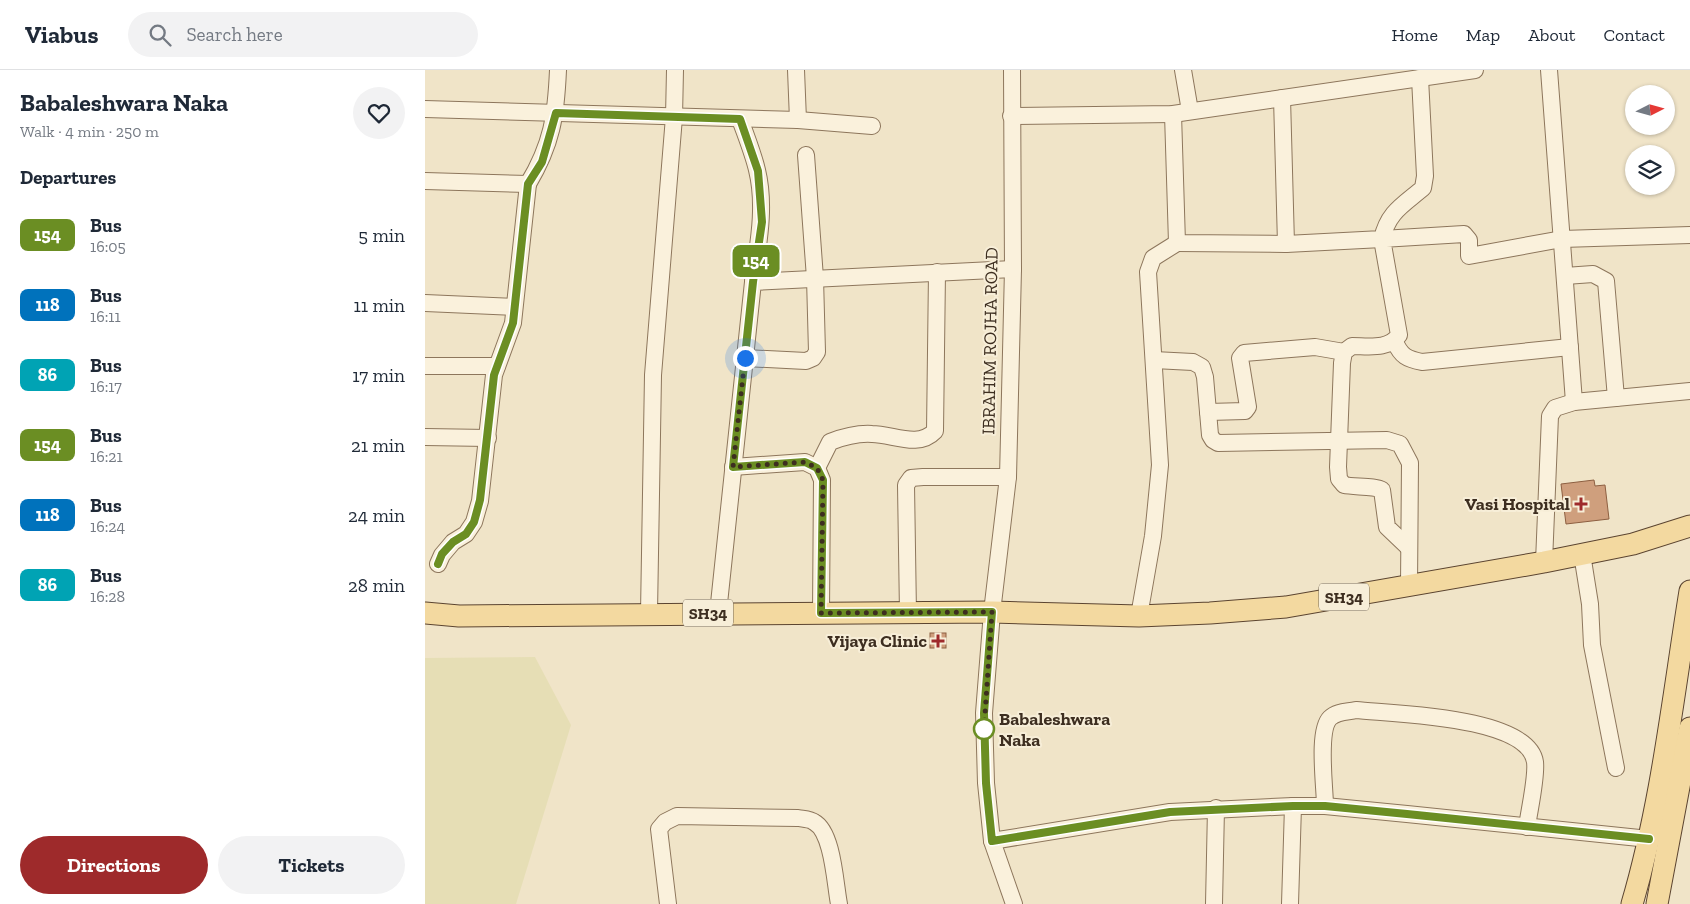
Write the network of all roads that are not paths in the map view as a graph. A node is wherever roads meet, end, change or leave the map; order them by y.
1 (558, 70) edge
2 (675, 70) edge
3 (796, 70) edge
4 (1012, 70) edge
5 (1183, 70) edge
6 (1475, 70) edge
7 (1549, 70) edge
8 (1420, 78) junction
9 (1282, 98) junction
10 (425, 109) edge
11 (1190, 111) junction
12 (556, 113) junction
13 (1173, 114) junction
14 (1011, 116) junction
15 (674, 117) junction
16 (740, 119) junction
17 (798, 120) junction
18 (872, 126) dead end
19 (806, 155) dead end
20 (425, 181) edge
21 (528, 184) junction
22 (1690, 235) edge
23 (1382, 239) junction
24 (1562, 239) junction
25 (1177, 243) junction
26 (1286, 244) junction
27 (1013, 269) junction
28 (937, 272) junction
29 (1565, 276) junction
30 (815, 278) junction
31 (753, 282) junction
32 (425, 304) edge
33 (515, 307) junction
34 (1395, 342) junction
35 (1570, 347) junction
36 (1344, 352) junction
37 (745, 358) junction
38 (1154, 360) junction
39 (425, 366) edge
40 (497, 366) junction
41 (1690, 391) edge
42 (1617, 398) junction
43 (1574, 402) junction
44 (1208, 412) junction
45 (425, 437) edge
46 (488, 438) junction
47 (1340, 439) junction
48 (733, 467) junction
49 (817, 468) junction
50 (1008, 477) junction
51 (1690, 526) edge
52 (1409, 548) junction
53 (1582, 554) junction
54 (1544, 562) junction
55 (438, 564) dead end
56 (1409, 586) junction
57 (1690, 591) edge
58 (992, 612) junction
59 (425, 613) edge
60 (649, 613) junction
61 (718, 613) junction
62 (821, 613) junction
63 (908, 613) junction
64 (1139, 616) junction
65 (1690, 728) edge
66 (1615, 768) dead end
67 (1293, 806) junction
68 (1325, 806) junction
69 (1216, 808) junction
70 (1527, 827) junction
71 (1649, 839) junction
72 (992, 841) junction
73 (668, 904) edge
74 (839, 904) edge
75 (1014, 904) edge
76 (1214, 904) edge
77 (1290, 904) edge
78 (1632, 904) edge
79 (1657, 904) edge

1 - 12 street
2 - 15 street
3 - 17 street
4 - 14 street, IBRAHIM ROJHA ROAD
5 - 11 street
6 - 8 street
7 - 24 street
8 - 9 street
8 - 23 street
9 - 11 street
9 - 26 street
10 - 12 street
11 - 13 street
12 - 15 street
12 - 21 street
13 - 14 street
13 - 25 street
14 - 27 street, IBRAHIM ROJHA ROAD
15 - 16 street
15 - 60 street
16 - 17 street
16 - 31 street
17 - 18 street
19 - 30 street
20 - 21 street
21 - 33 street
22 - 24 street
23 - 24 street
23 - 26 street
23 - 34 street
24 - 29 street
25 - 26 street
25 - 38 street
27 - 28 street
27 - 50 street, IBRAHIM ROJHA ROAD
28 - 30 street
28 - 49 street
29 - 35 street
29 - 42 street
30 - 31 street
30 - 37 street
31 - 37 street
32 - 33 street
33 - 40 street
34 - 35 street
34 - 36 street
35 - 43 street
36 - 44 street
36 - 47 street
37 - 48 street
38 - 44 street
38 - 64 street
39 - 40 street
40 - 46 street
41 - 42 street
42 - 43 street
43 - 54 street
44 - 47 street
45 - 46 street
46 - 55 street
47 - 52 street
47 - 52 street
48 - 49 street
48 - 61 street
49 - 62 street
50 - 58 street, IBRAHIM ROJHA ROAD
50 - 63 street
51 - 53 main road, SH34
52 - 56 street
53 - 54 main road, SH34
53 - 66 street
54 - 56 main road, SH34
56 - 64 main road, SH34
57 - 71 main road
58 - 63 main road, SH34
58 - 64 main road, SH34
58 - 72 street, IBRAHIM ROJHA ROAD
59 - 60 main road, SH34
60 - 61 main road, SH34
61 - 62 main road, SH34
62 - 63 main road, SH34
65 - 79 main road
67 - 68 street
67 - 69 street
67 - 77 street
68 - 70 street
68 - 70 street
69 - 72 street
69 - 76 street
70 - 71 street
71 - 78 main road
72 - 75 street, IBRAHIM ROJHA ROAD
73 - 74 street

